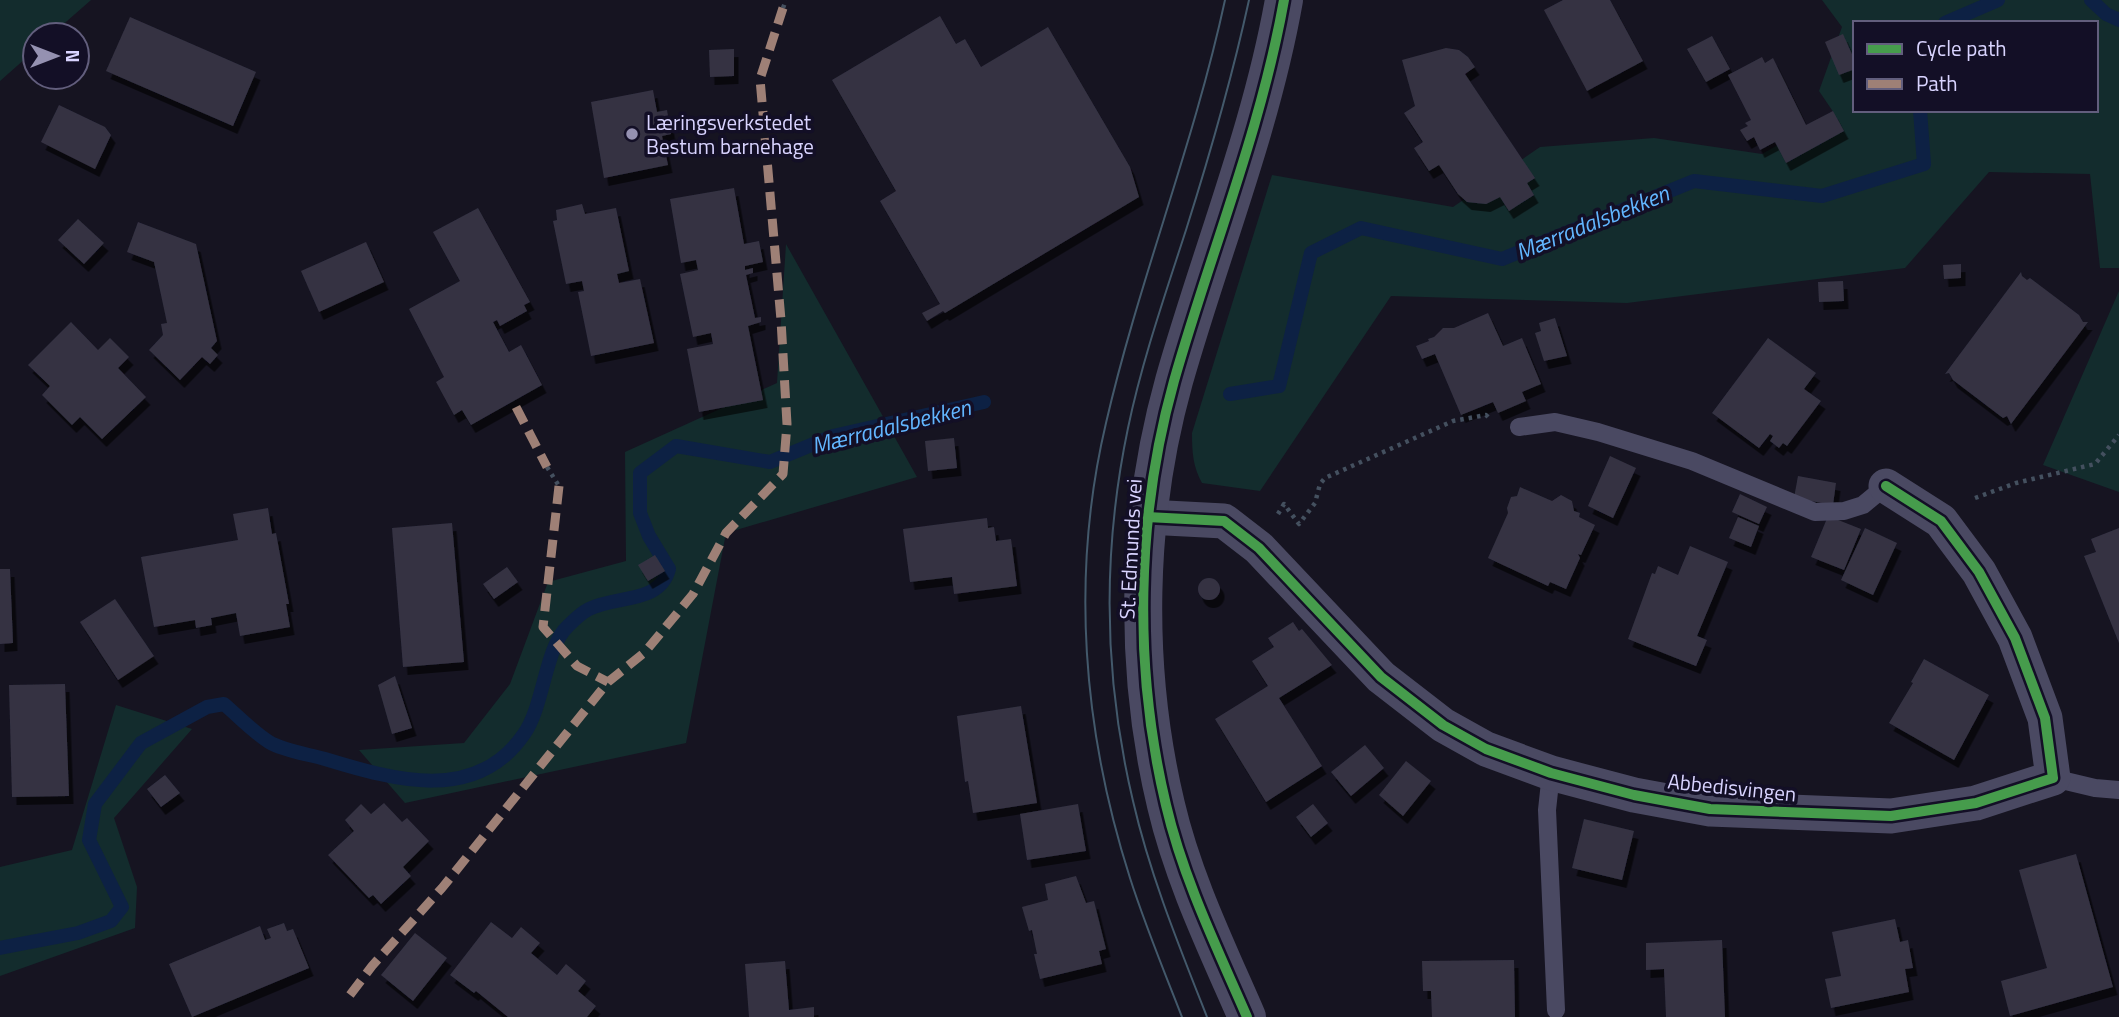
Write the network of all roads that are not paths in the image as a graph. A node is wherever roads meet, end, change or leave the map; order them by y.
1 (1284, 0) edge
2 (1519, 427) road end
3 (1886, 486) joint
4 (1147, 517) junction
5 (1551, 773) junction
6 (2053, 778) junction
7 (2119, 790) edge
8 (1556, 1010) dead end
9 (1247, 1017) edge

1 - 4 street, St. Edmunds vei
2 - 3 lane
3 - 6 street
4 - 5 street, Abbedisvingen
4 - 9 street, St. Edmunds vei
5 - 6 street, Abbedisvingen
5 - 8 lane
6 - 7 lane

